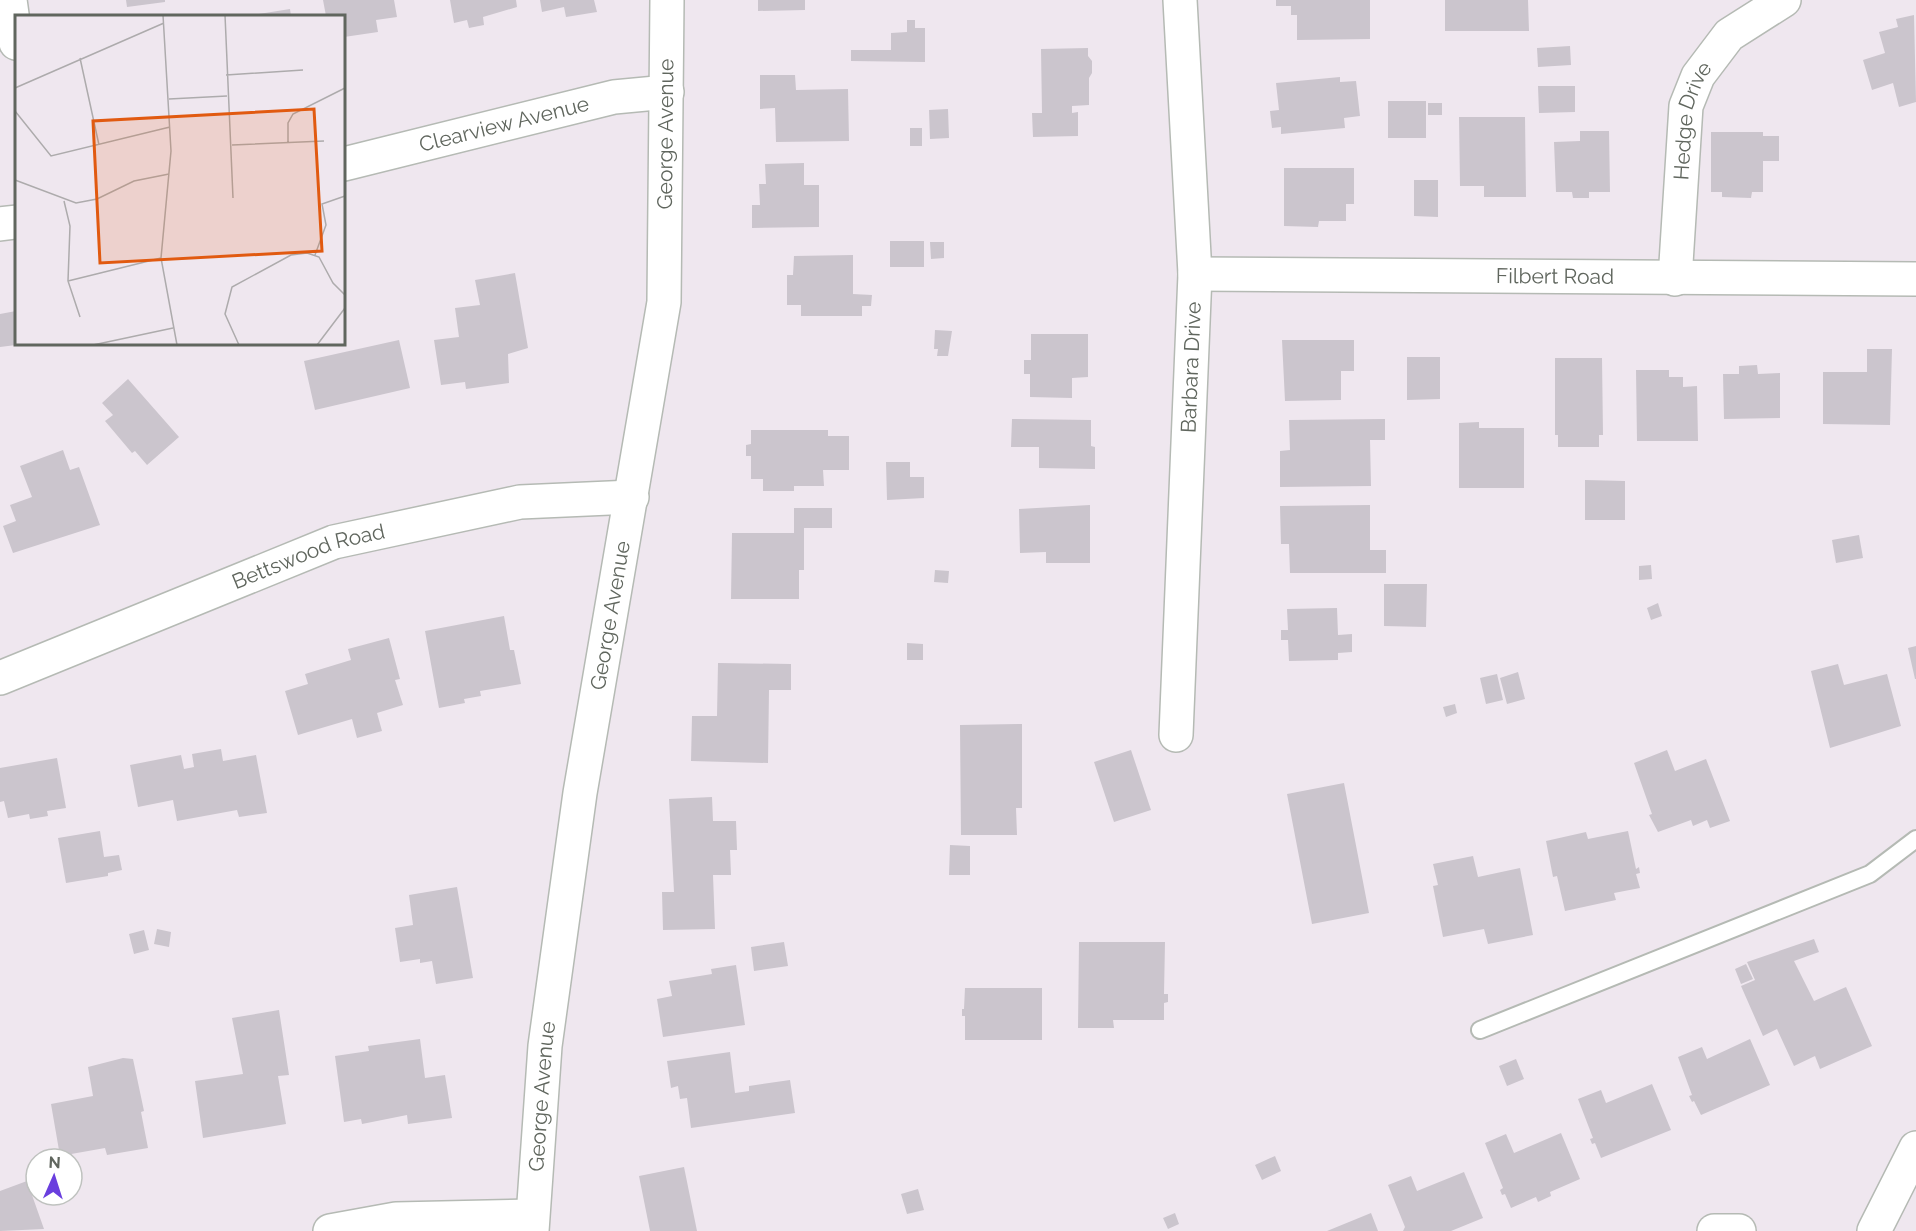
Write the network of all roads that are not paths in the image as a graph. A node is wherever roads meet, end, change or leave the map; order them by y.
1 (10, 0) edge
2 (667, 0) edge
3 (1180, 0) edge
4 (1784, 0) edge
5 (15, 36) edge
6 (667, 92) junction
7 (345, 165) edge
8 (15, 222) edge
9 (0, 224) edge
10 (1195, 274) junction
11 (1675, 279) junction
12 (1916, 279) edge
13 (632, 497) junction
14 (0, 678) edge
15 (1176, 735) dead end
16 (1916, 839) edge
17 (1480, 1030) dead end
18 (1916, 1148) edge
19 (531, 1223) edge
20 (330, 1231) edge
21 (1714, 1231) edge
22 (1739, 1231) edge
23 (1874, 1231) edge

1 - 5 street
2 - 6 street, George Avenue
3 - 10 street, Barbara Drive
4 - 11 street, Hedge Drive
6 - 7 street, Clearview Avenue
6 - 13 street, George Avenue
8 - 9 street
10 - 11 street, Filbert Road
10 - 15 street, Barbara Drive
11 - 12 street, Filbert Road
13 - 14 street, Bettswood Road
13 - 19 street, George Avenue
16 - 17 lane
18 - 23 street
19 - 20 street
21 - 22 street

